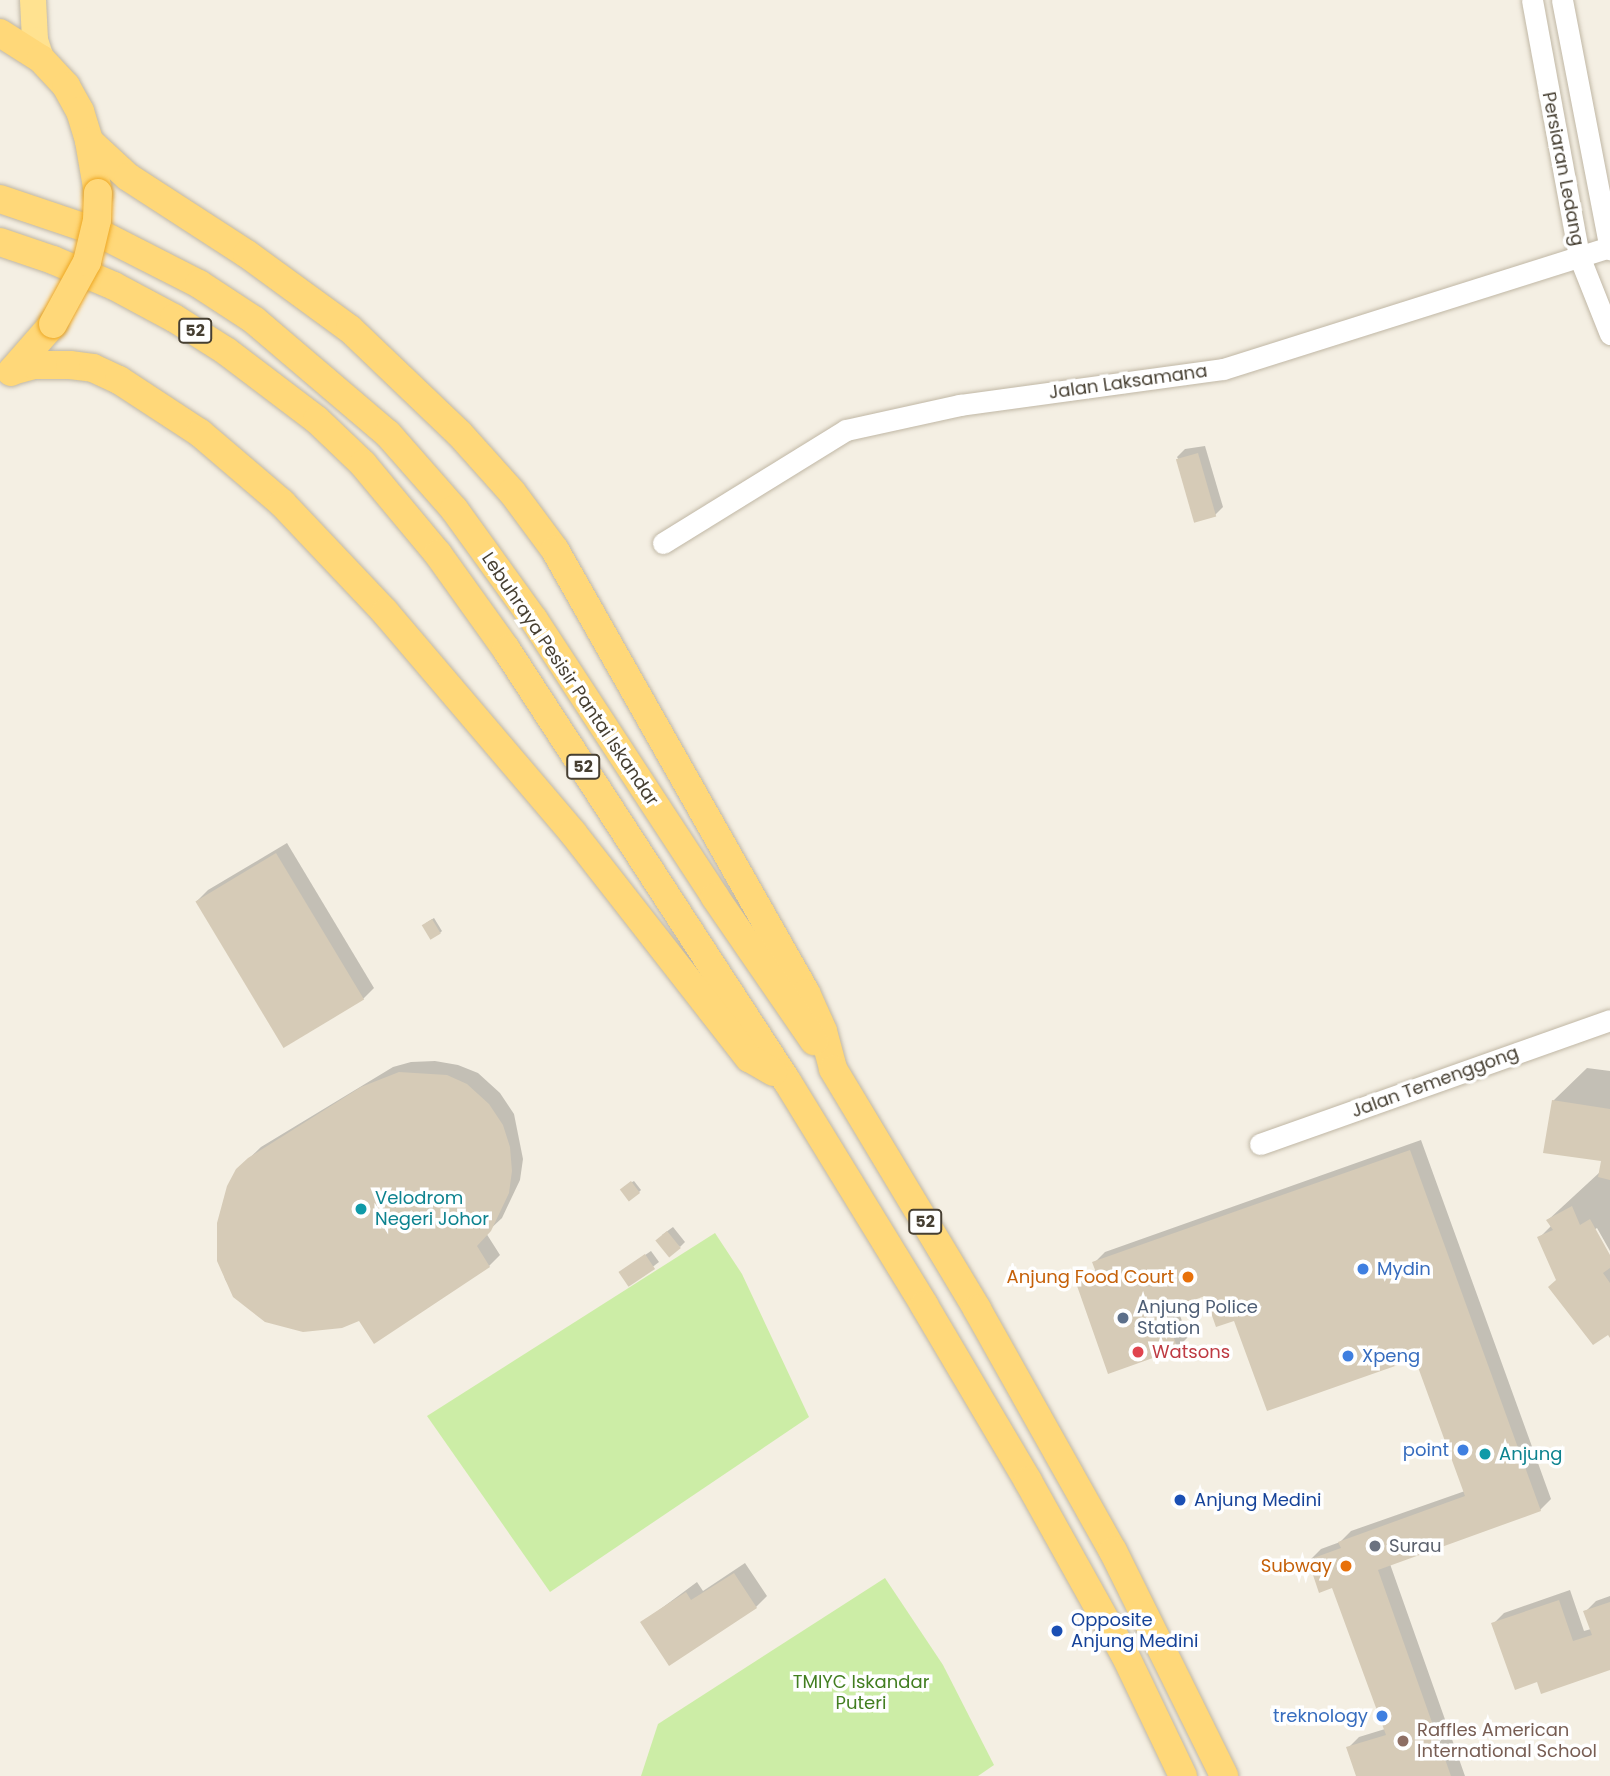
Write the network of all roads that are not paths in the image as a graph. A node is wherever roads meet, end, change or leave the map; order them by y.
1 (33, 0) edge
2 (1532, 0) edge
3 (1562, 0) edge
4 (0, 33) edge
5 (41, 59) junction
6 (89, 141) junction
7 (0, 199) edge
8 (0, 242) edge
9 (1609, 248) edge
10 (1579, 256) junction
11 (1610, 334) edge
12 (6, 375) edge
13 (663, 542) dead end
14 (1610, 1020) edge
15 (833, 1069) junction
16 (787, 1081) junction
17 (1260, 1144) dead end
18 (1183, 1776) edge
19 (1224, 1776) edge

1 - 5 main road
2 - 10 street, Persiaran Ledang
3 - 9 street, Persiaran Ledang
4 - 5 highway
5 - 6 highway
6 - 12 highway, bridge
6 - 15 highway
7 - 15 highway, Lebuhraya Pesisir Pantai Iskandar / 52
8 - 16 highway, Lebuhraya Pesisir Pantai Iskandar / 52
9 - 10 street, Jalan Laksamana
10 - 11 street, Persiaran Ledang
10 - 13 street, Jalan Laksamana
12 - 16 highway
14 - 17 street, Jalan Temenggong
15 - 19 highway, 52
16 - 18 highway, 52

